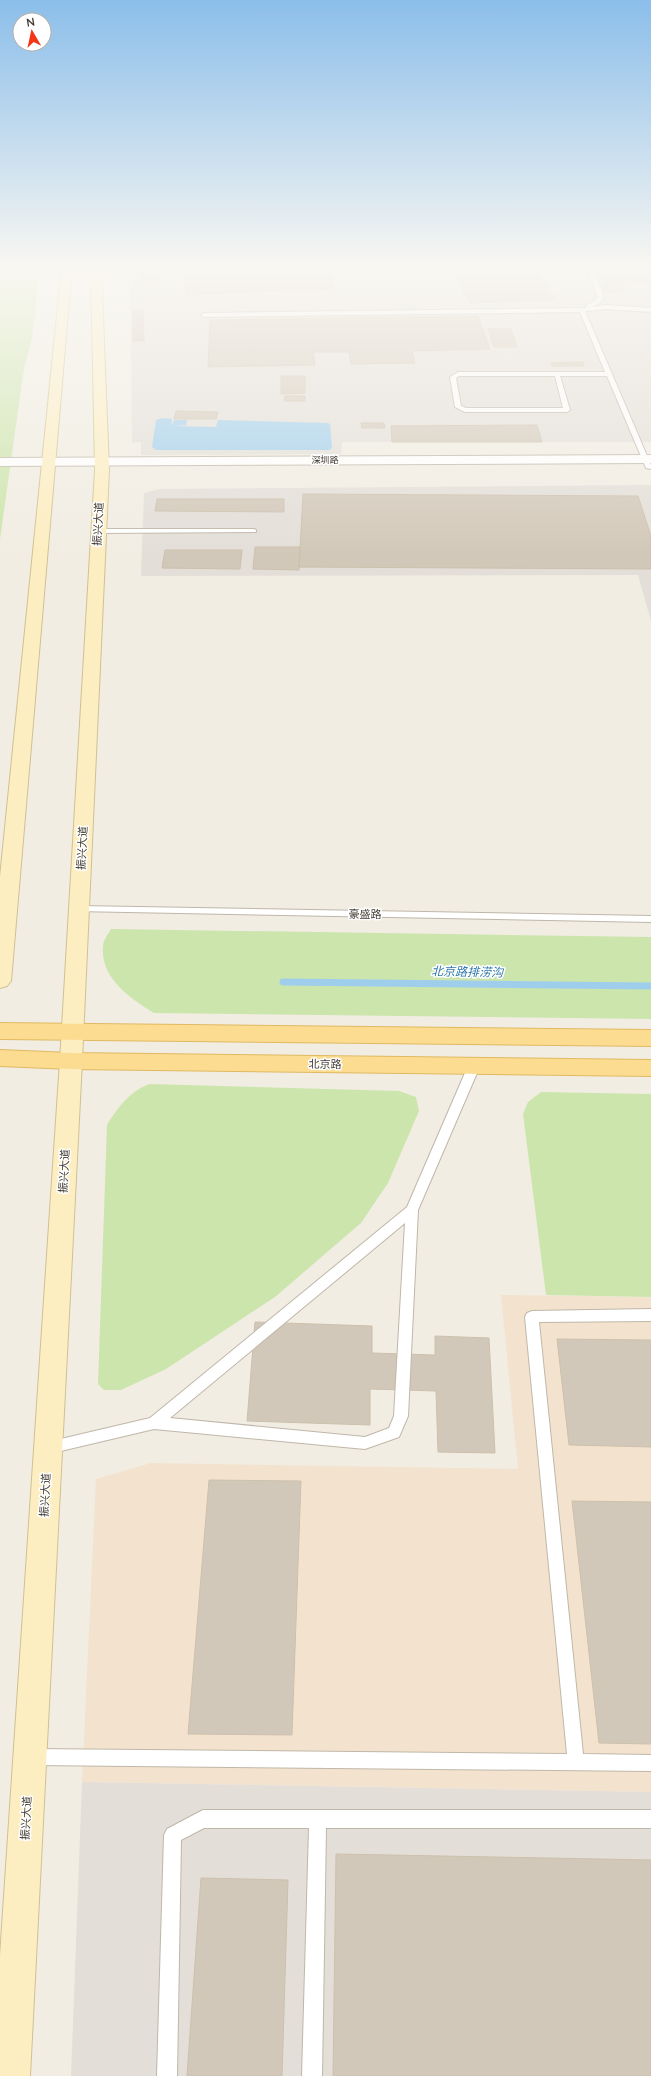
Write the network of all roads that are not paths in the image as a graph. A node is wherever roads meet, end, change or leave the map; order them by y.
1 (58, 363) edge
2 (99, 363) edge
3 (604, 363) edge
4 (557, 374) junction
5 (609, 374) junction
6 (0, 462) edge
7 (649, 463) edge
8 (102, 465) junction
9 (48, 466) junction
10 (0, 471) edge
11 (98, 531) junction
12 (254, 531) dead end
13 (78, 909) junction
14 (651, 919) edge
15 (0, 981) edge
16 (0, 1031) edge
17 (651, 1038) edge
18 (72, 1047) junction
19 (0, 1058) edge
20 (474, 1066) junction
21 (651, 1068) edge
22 (412, 1210) junction
23 (651, 1315) edge
24 (154, 1423) junction
25 (48, 1448) junction
26 (30, 1757) junction
27 (576, 1762) junction
28 (651, 1763) edge
29 (318, 1819) junction
30 (651, 1819) edge
31 (10, 2076) edge
32 (167, 2076) edge
33 (312, 2076) edge

1 - 9 main road
2 - 8 main road, 振兴大道
3 - 5 lane
4 - 4 lane
4 - 5 lane
5 - 7 lane
6 - 9 street, 深圳路
7 - 8 street, 深圳路
8 - 9 street, 深圳路
8 - 11 main road, 振兴大道
9 - 10 street, 深圳路
9 - 15 main road
11 - 12 lane
11 - 13 main road, 振兴大道
13 - 14 lane, 豪盛路
13 - 18 main road, 振兴大道
16 - 18 main road, 北京路
17 - 18 main road, 北京路
18 - 19 main road, 北京路
18 - 20 main road, 北京路
18 - 25 main road, 振兴大道
20 - 21 main road, 北京路
20 - 22 lane
22 - 24 lane
22 - 24 lane
23 - 27 lane
24 - 25 lane
25 - 26 main road, 振兴大道
26 - 27 lane
26 - 31 main road, 振兴大道
27 - 28 lane
29 - 30 lane
29 - 32 lane
29 - 33 lane

